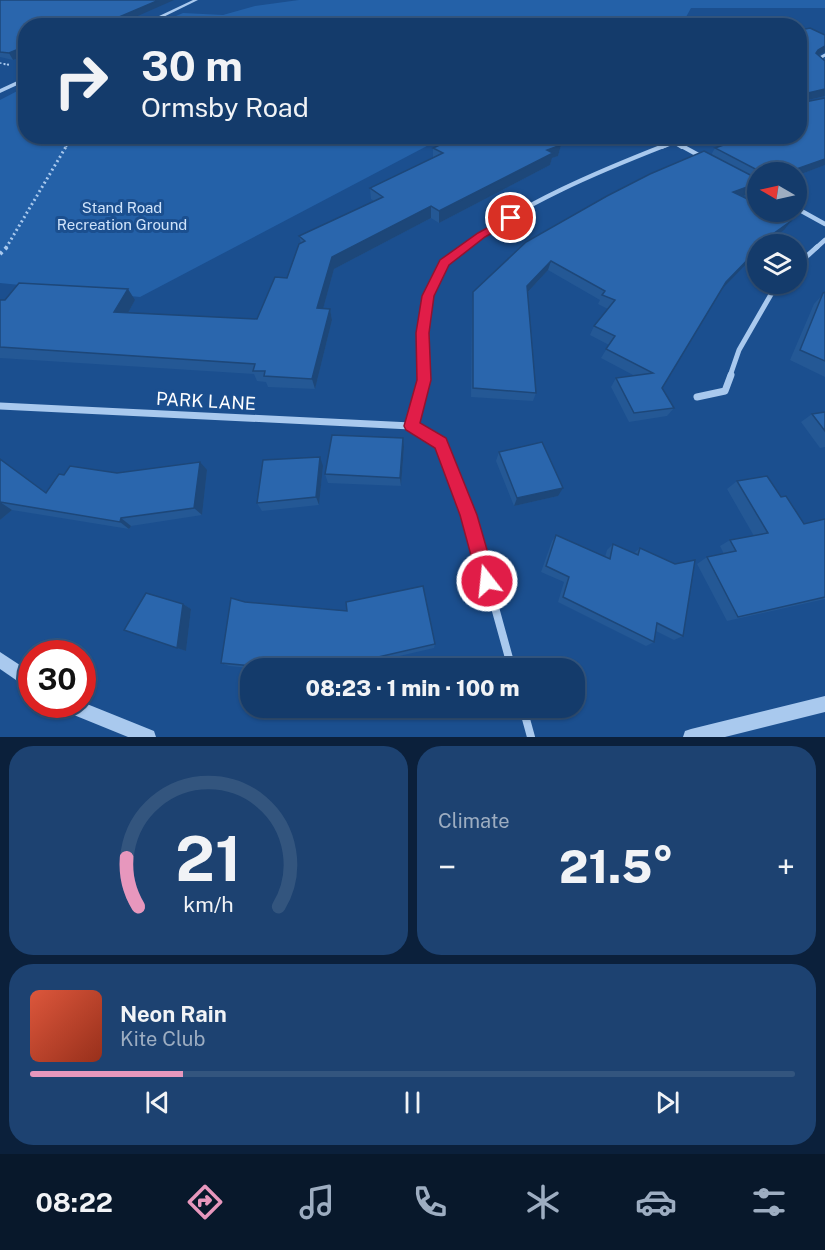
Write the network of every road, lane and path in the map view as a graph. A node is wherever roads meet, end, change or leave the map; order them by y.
1 (196, 0) edge
2 (157, 18) edge
3 (825, 55) edge
4 (825, 68) edge
5 (18, 83) edge
6 (0, 91) edge
7 (67, 144) edge
8 (669, 144) edge
9 (678, 144) edge
10 (705, 159) edge
11 (807, 214) edge
12 (825, 224) edge
13 (825, 240) edge
14 (0, 254) edge
15 (807, 256) edge
16 (769, 294) edge
17 (697, 397) dead end
18 (0, 406) edge
19 (411, 426) junction
20 (509, 658) edge
21 (0, 660) edge
22 (18, 673) edge
23 (825, 704) edge
24 (96, 716) edge
25 (526, 718) edge
26 (148, 737) edge
27 (531, 737) edge
28 (690, 737) edge

1 - 2 street
3 - 4 street
5 - 6 street
7 - 14 path
8 - 19 street
9 - 10 street
11 - 12 street
13 - 15 street
16 - 17 street
18 - 19 street, PARK LANE
19 - 20 street
21 - 22 street
23 - 28 street
24 - 26 street
25 - 27 street

